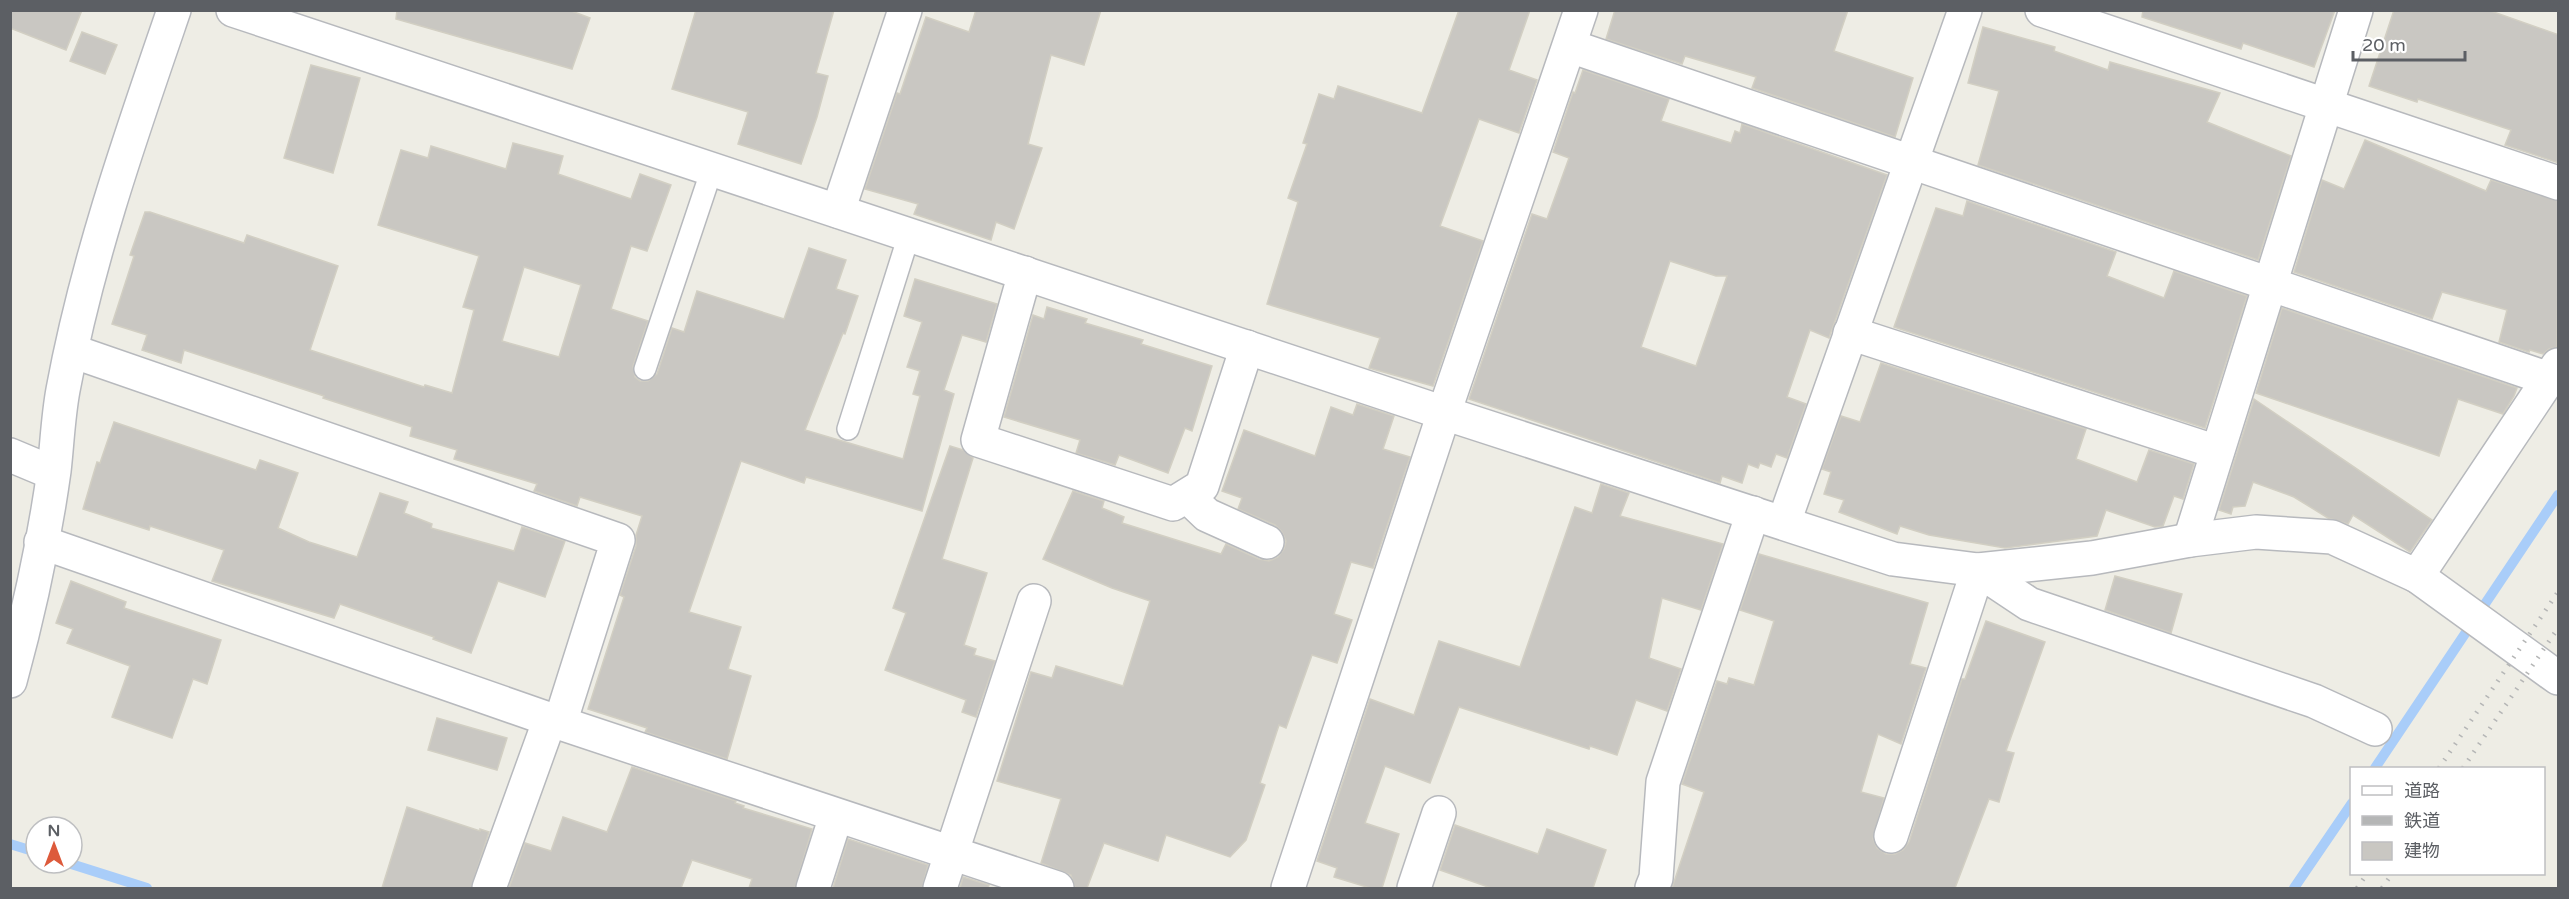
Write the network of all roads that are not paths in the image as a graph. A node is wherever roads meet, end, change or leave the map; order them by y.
1 (174, 10) edge
2 (233, 10) edge
3 (905, 10) edge
4 (1581, 10) edge
5 (1965, 10) edge
6 (2042, 10) edge
7 (2356, 10) edge
8 (1570, 46) junction
9 (2326, 105) junction
10 (1910, 161) junction
11 (712, 170) junction
12 (2559, 183) edge
13 (838, 211) junction
14 (909, 235) junction
15 (1025, 273) junction
16 (2270, 284) junction
17 (1850, 333) junction
18 (1247, 347) junction
19 (72, 351) junction
20 (645, 369) dead end
21 (2554, 372) edge
22 (1444, 413) junction
23 (848, 429) dead end
24 (2217, 452) junction
25 (10, 455) edge
26 (53, 473) junction
27 (1187, 496) junction
28 (1753, 513) junction
29 (1784, 522) junction
30 (2190, 540) junction
31 (41, 542) junction
32 (1267, 542) dead end
33 (1978, 570) junction
34 (2417, 576) junction
35 (1035, 601) dead end
36 (2559, 678) edge
37 (10, 681) edge
38 (555, 721) junction
39 (2375, 729) dead end
40 (1439, 813) dead end
41 (836, 816) junction
42 (1891, 836) dead end
43 (951, 853) junction
44 (489, 888) edge
45 (813, 888) edge
46 (940, 888) edge
47 (1057, 888) edge
48 (1288, 888) edge
49 (1414, 888) edge
50 (1652, 888) edge

1 - 19 street
2 - 11 street
3 - 13 street
4 - 8 street
5 - 10 street
6 - 9 street
7 - 9 street
8 - 10 street
8 - 22 street
9 - 12 street
9 - 16 street
10 - 16 street
10 - 17 street
11 - 13 street
11 - 20 lane
13 - 14 street
14 - 15 street
14 - 23 lane
15 - 18 street
15 - 27 street
16 - 21 street
16 - 24 street
17 - 24 street
17 - 29 street
18 - 22 street
18 - 27 street
19 - 26 street
19 - 38 street
21 - 34 street
22 - 28 street
22 - 48 street
24 - 30 street
25 - 26 street
26 - 31 street
27 - 32 street
28 - 29 street
28 - 50 street
29 - 33 street
30 - 33 street
30 - 34 street
31 - 37 street
31 - 38 street
33 - 39 street
33 - 42 street
34 - 36 street
35 - 43 street
38 - 41 street
38 - 44 street
40 - 49 street
41 - 43 street
41 - 45 street
43 - 46 street
43 - 47 street

